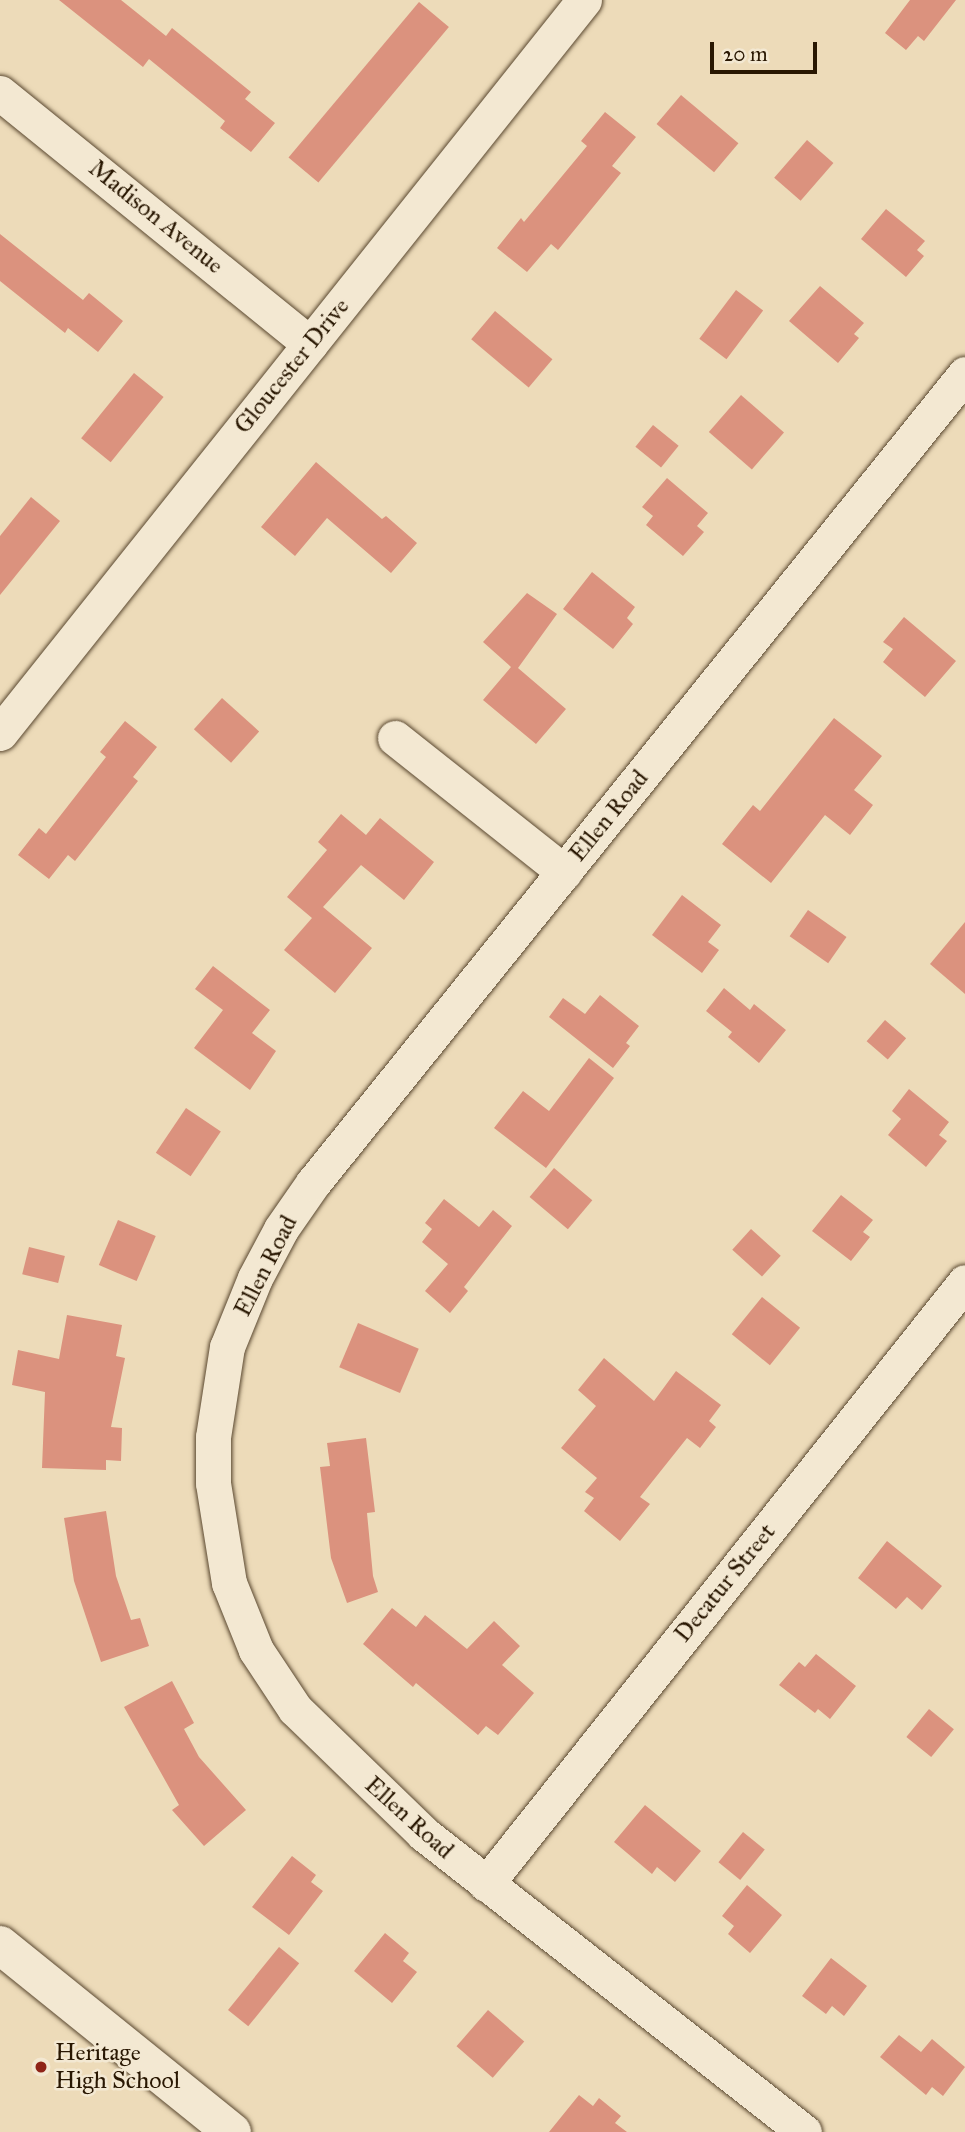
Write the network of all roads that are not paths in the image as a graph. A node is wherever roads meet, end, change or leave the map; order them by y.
1 (584, 0) edge
2 (0, 93) edge
3 (310, 344) junction
4 (965, 374) edge
5 (0, 732) edge
6 (395, 738) dead end
7 (564, 872) junction
8 (965, 1282) edge
9 (486, 1884) junction
10 (0, 1945) edge
11 (232, 2132) edge
12 (804, 2132) edge

1 - 3 street, Gloucester Drive
2 - 3 street, Madison Avenue
3 - 5 street, Gloucester Drive
4 - 7 street, Ellen Road
6 - 7 street
7 - 9 street, Ellen Road
8 - 9 street, Decatur Street
9 - 12 street, Ellen Road
10 - 11 street

